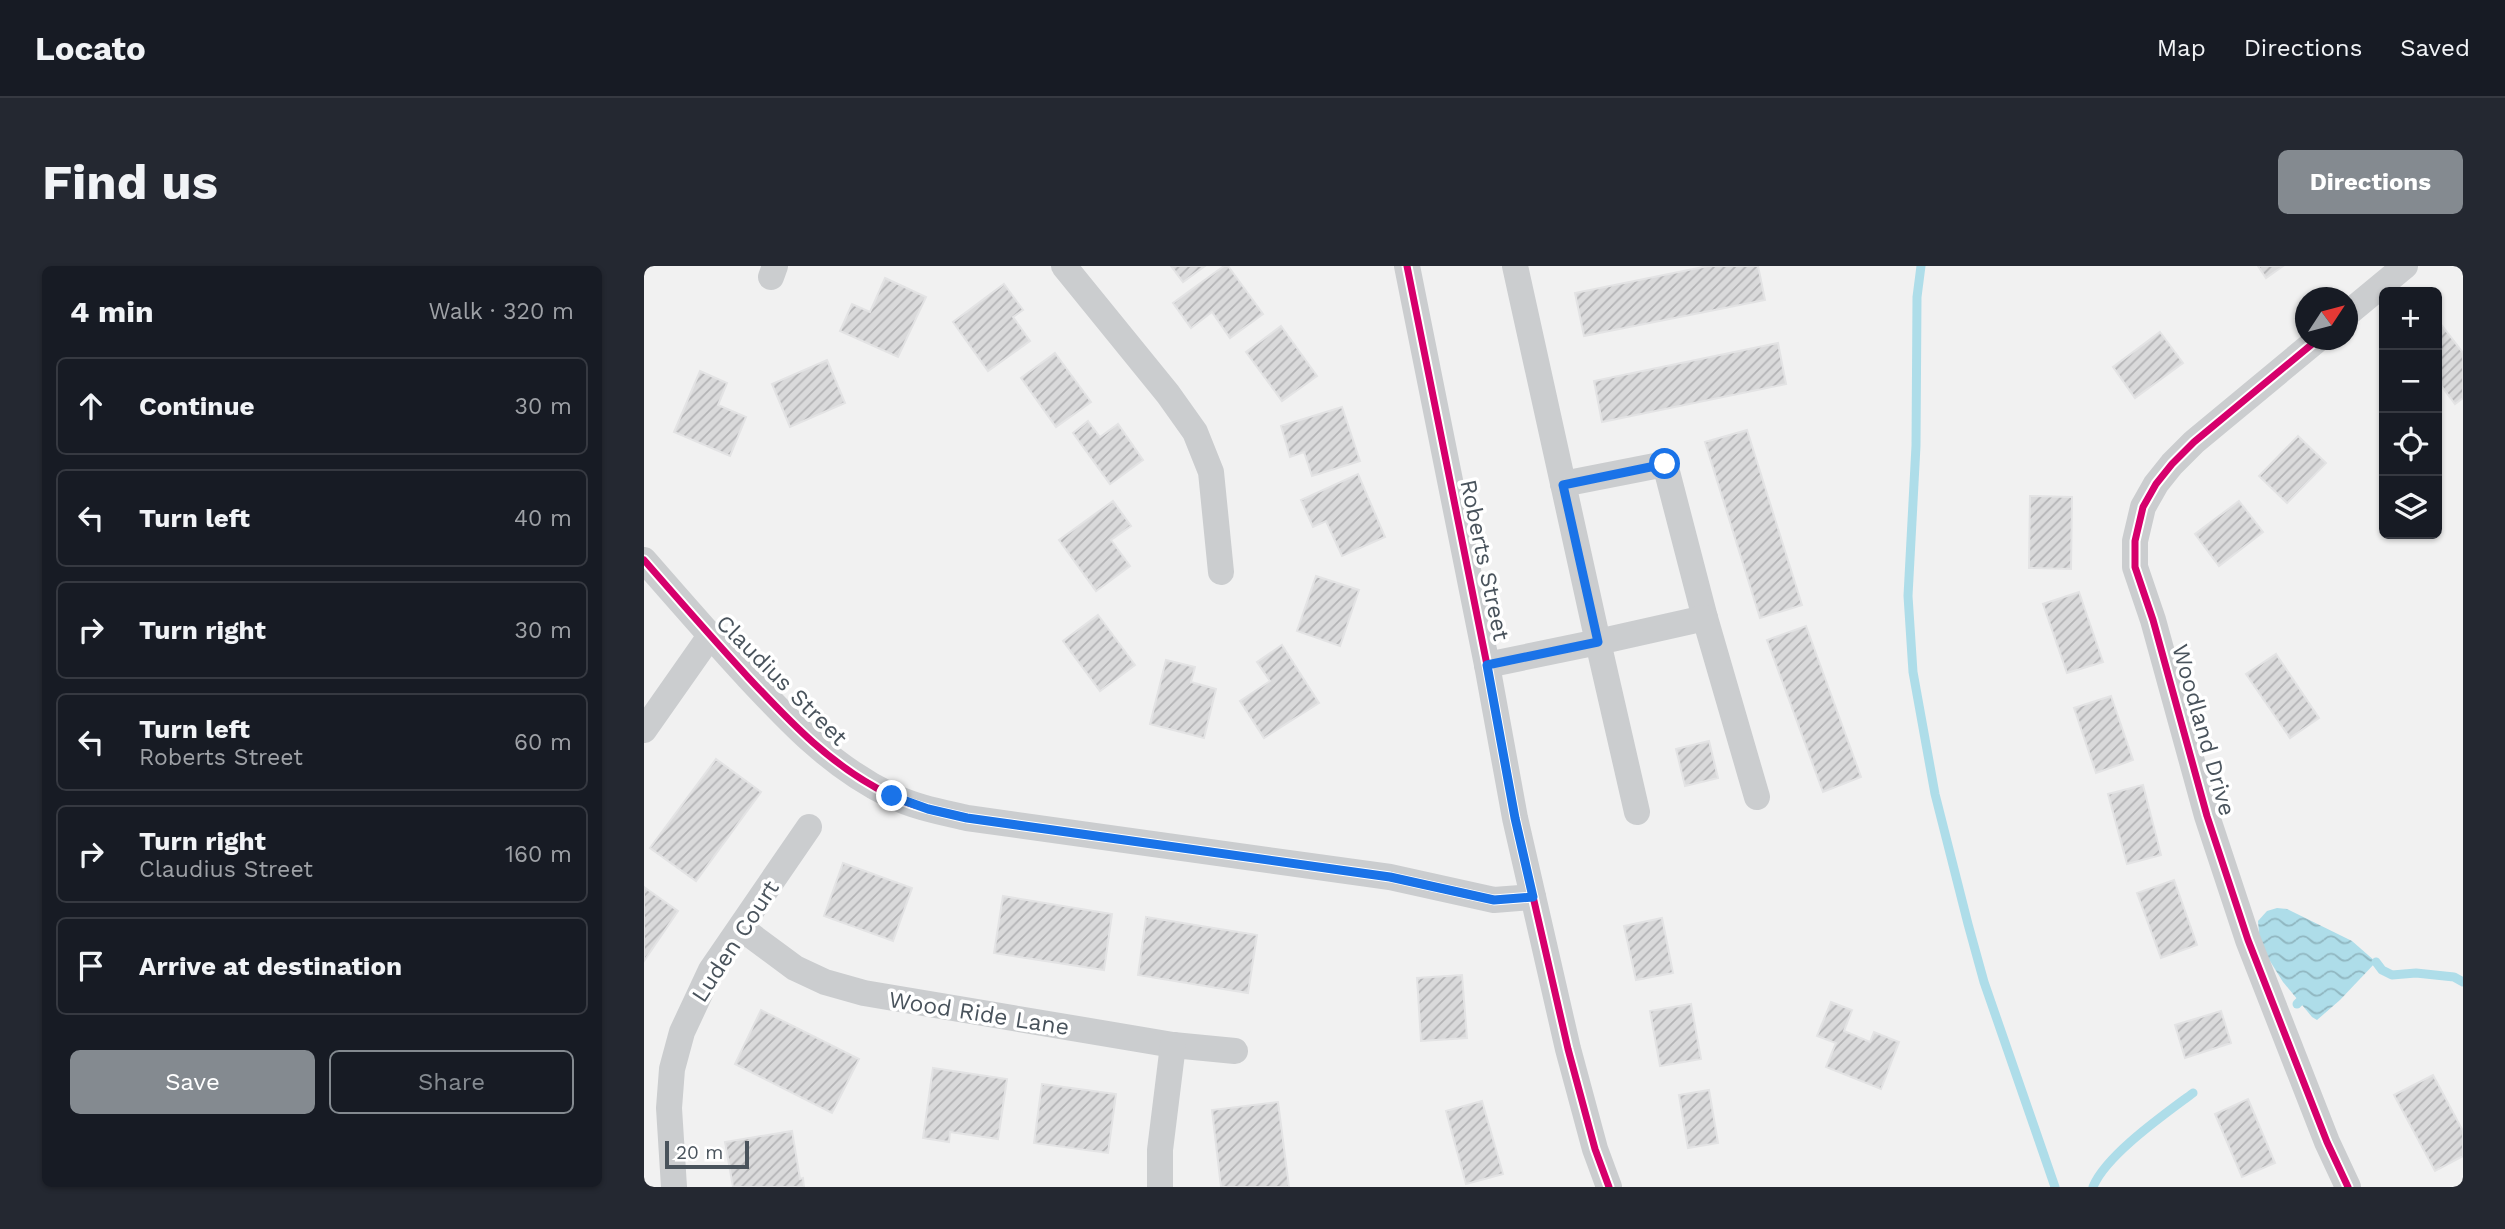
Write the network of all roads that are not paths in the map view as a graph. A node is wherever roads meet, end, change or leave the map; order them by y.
1 (1064, 266) edge
2 (1407, 266) edge
3 (1514, 266) edge
4 (2405, 266) edge
5 (2358, 305) edge
6 (2305, 350) edge
7 (1563, 485) junction
8 (644, 560) edge
9 (1221, 572) dead end
10 (1705, 618) junction
11 (710, 636) junction
12 (1598, 642) junction
13 (1487, 665) junction
14 (644, 730) edge
15 (1757, 797) dead end
16 (1637, 812) dead end
17 (809, 827) dead end
18 (1533, 897) junction
19 (741, 928) junction
20 (1172, 1045) junction
21 (1235, 1051) dead end
22 (674, 1187) edge
23 (1160, 1187) edge
24 (1609, 1187) edge
25 (2348, 1187) edge

1 - 9 street
2 - 13 street, Roberts Street
3 - 7 street
4 - 5 street
6 - 25 street, Woodland Drive
7 - 10 street
7 - 12 street
8 - 11 street, Claudius Street
10 - 12 street
10 - 15 street
11 - 14 street
11 - 18 street, Claudius Street
12 - 13 street
12 - 16 street
13 - 18 street, Roberts Street
17 - 19 street, Luden Court
18 - 24 street, Roberts Street
19 - 20 street, Wood Ride Lane
19 - 22 street, Luden Court
20 - 21 street, Wood Ride Lane
20 - 23 street

